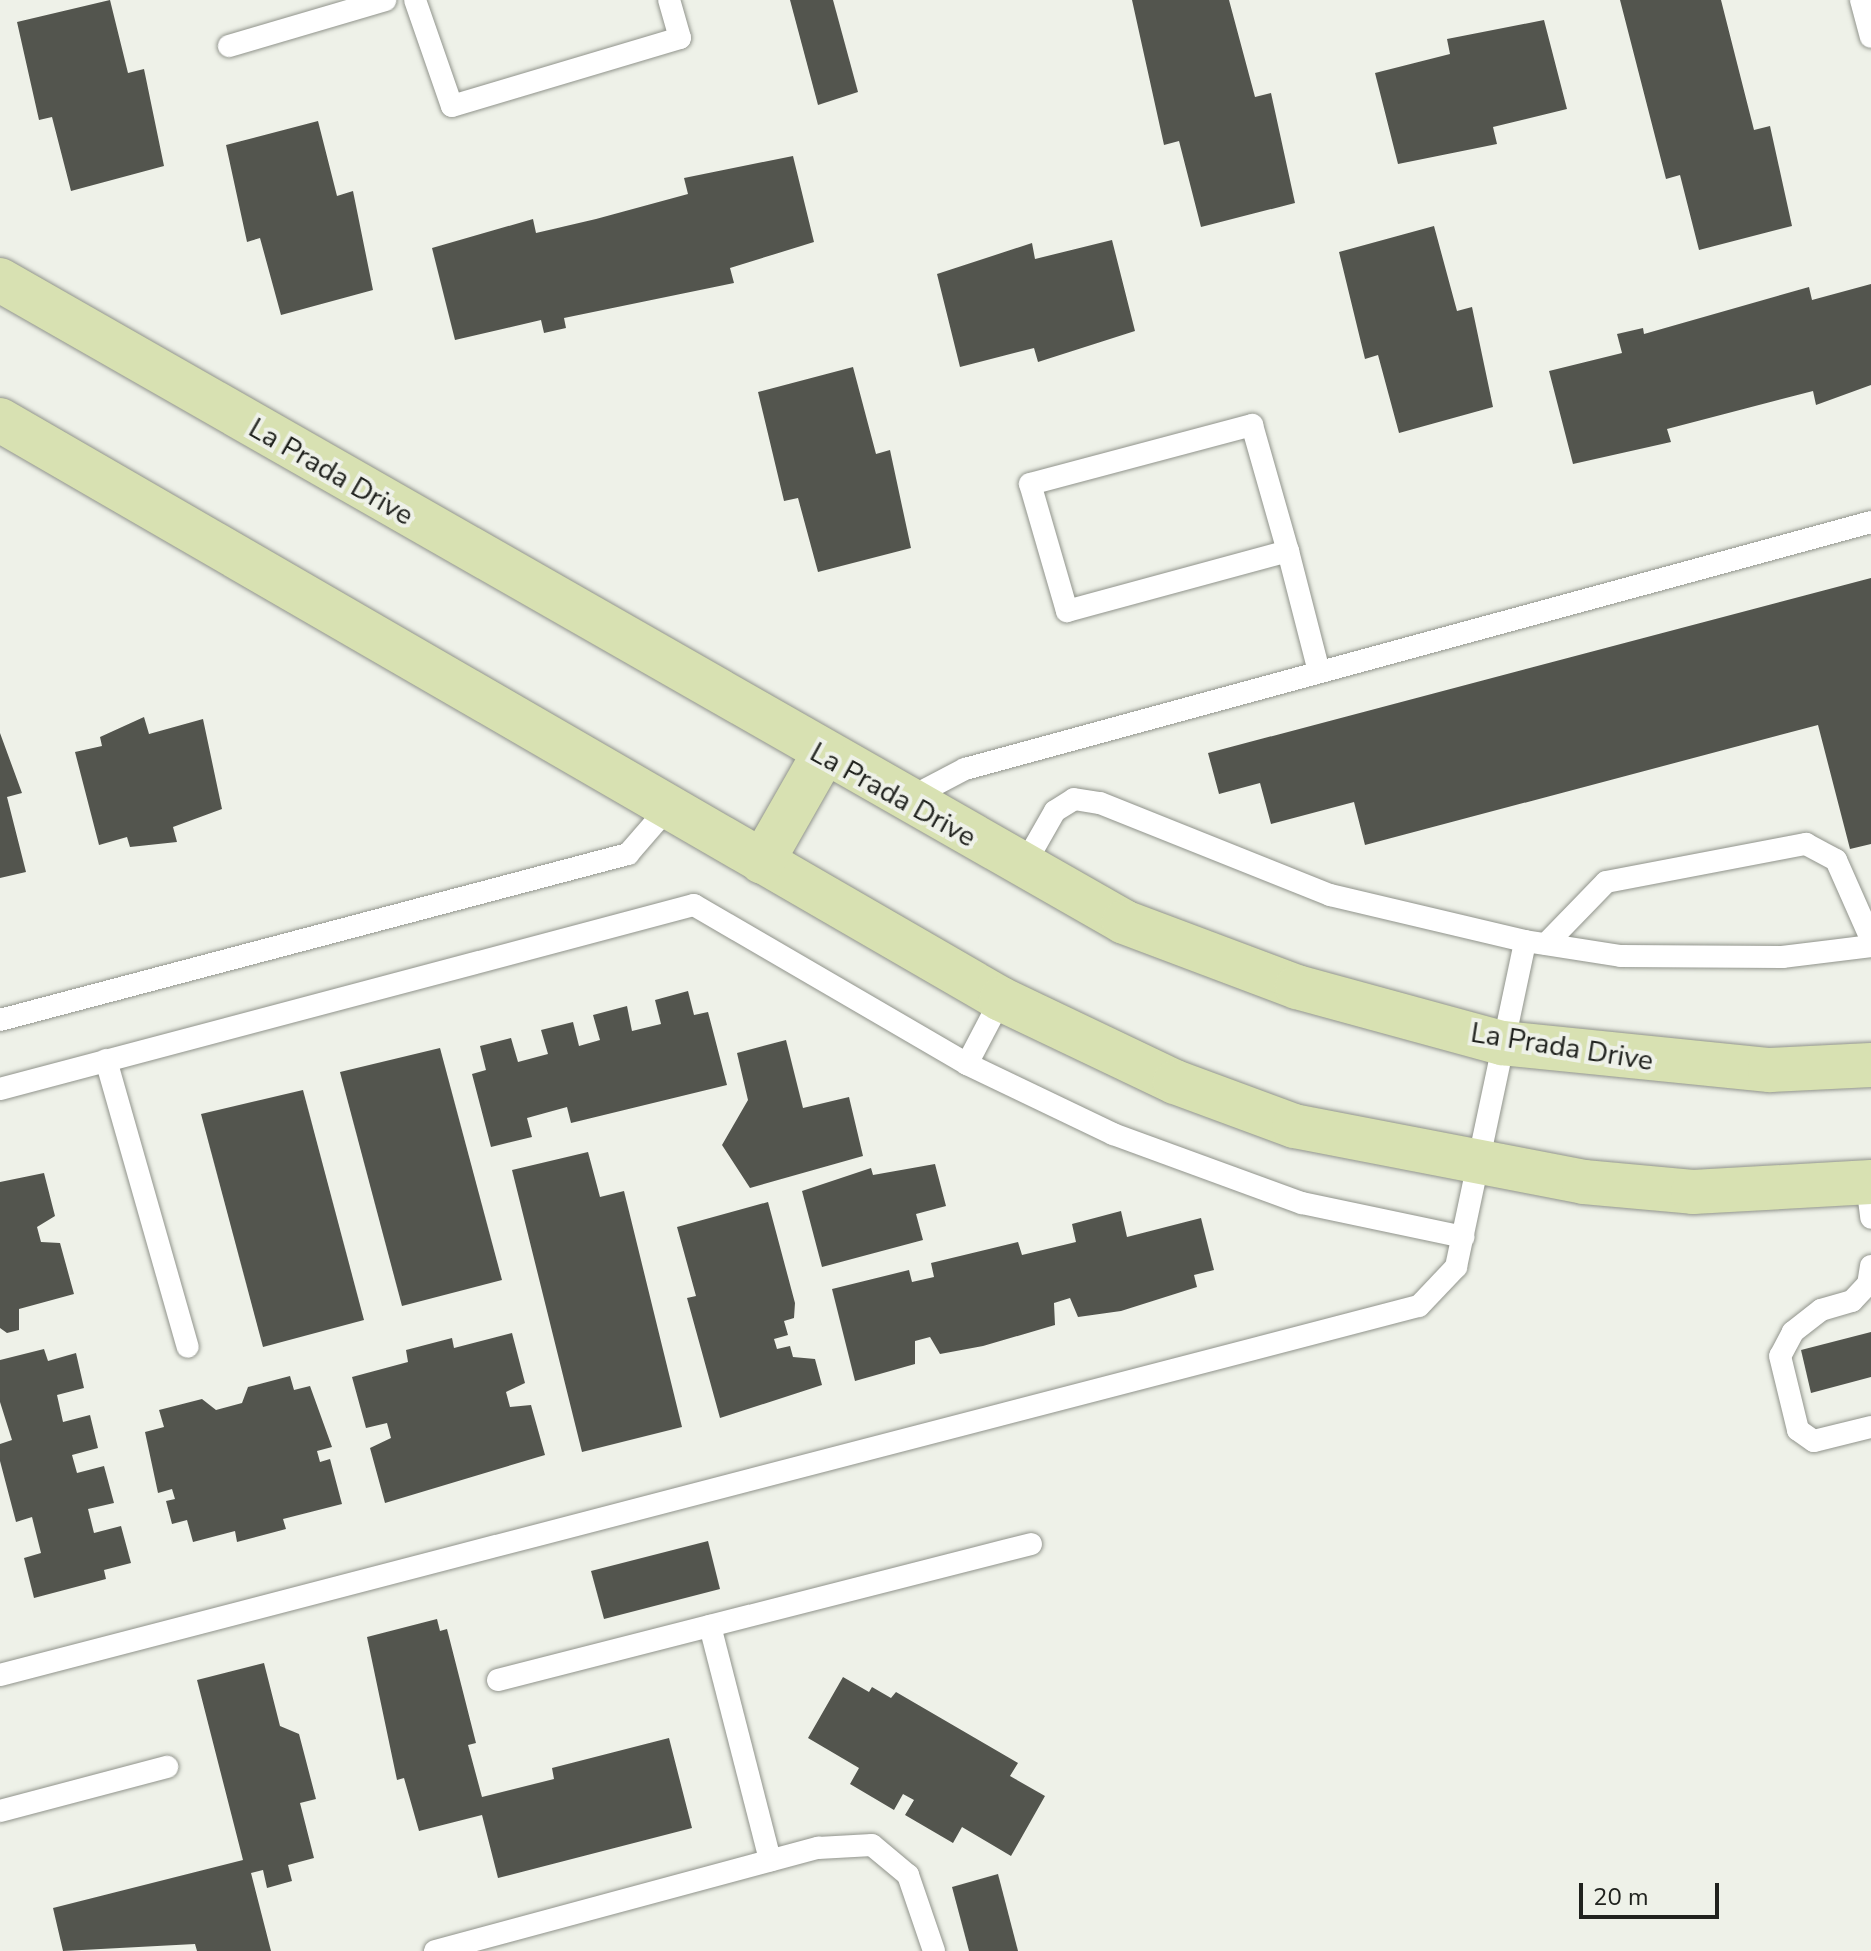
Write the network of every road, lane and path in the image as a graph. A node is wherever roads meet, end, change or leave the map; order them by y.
1 (385, 0) edge
2 (415, 0) edge
3 (669, 0) edge
4 (1861, 0) edge
5 (1871, 37) edge
6 (229, 46) dead end
7 (0, 280) edge
8 (0, 420) edge
9 (1871, 522) edge
10 (1288, 551) junction
11 (1319, 672) junction
12 (823, 755) junction
13 (903, 801) junction
14 (667, 809) junction
15 (762, 862) junction
16 (1023, 867) junction
17 (1871, 939) edge
18 (1535, 942) junction
19 (1871, 946) edge
20 (1001, 999) junction
21 (0, 1020) edge
22 (1502, 1043) junction
23 (106, 1060) junction
24 (967, 1064) junction
25 (1871, 1065) edge
26 (0, 1089) edge
27 (1480, 1163) junction
28 (1870, 1194) edge
29 (1463, 1237) junction
30 (1871, 1266) edge
31 (188, 1347) dead end
32 (1871, 1427) edge
33 (1031, 1544) dead end
34 (710, 1626) junction
35 (0, 1675) edge
36 (498, 1680) dead end
37 (167, 1767) dead end
38 (0, 1811) edge
39 (770, 1860) junction
40 (435, 1951) edge
41 (934, 1951) edge

1 - 6 lane
2 - 3 lane
4 - 5 lane
7 - 12 main road, La Prada Drive
8 - 14 main road
9 - 11 lane
10 - 10 lane
10 - 11 lane
11 - 13 lane
12 - 13 main road, La Prada Drive
12 - 15 main road
13 - 16 main road, La Prada Drive
14 - 15 main road
14 - 21 lane
15 - 20 main road
16 - 18 lane
16 - 22 main road, La Prada Drive
17 - 18 lane
18 - 19 lane
18 - 22 lane
20 - 24 lane
20 - 27 main road
22 - 25 main road, La Prada Drive
22 - 27 lane
23 - 24 lane
23 - 26 lane
23 - 31 lane
24 - 29 lane
27 - 28 main road
27 - 29 lane
29 - 35 lane
30 - 32 lane
33 - 34 lane
34 - 36 lane
34 - 39 lane
37 - 38 lane
39 - 40 lane
39 - 41 lane

